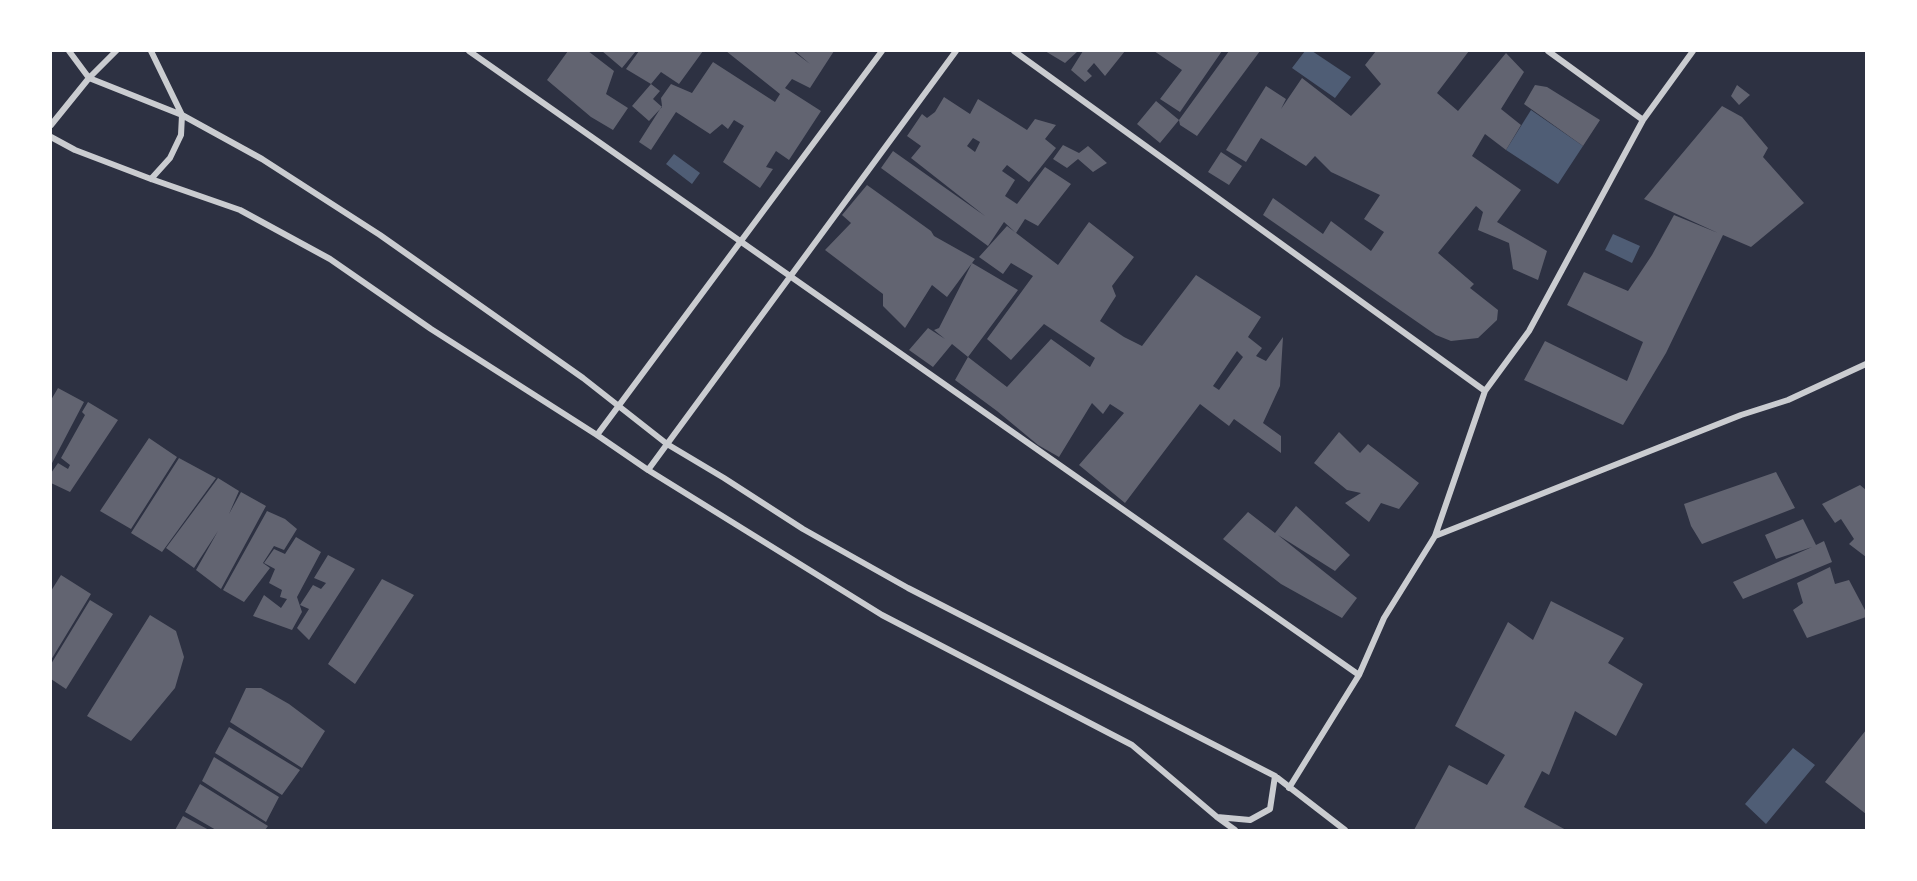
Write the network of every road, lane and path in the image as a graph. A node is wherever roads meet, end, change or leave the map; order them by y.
1 (69, 51) edge
2 (116, 51) edge
3 (151, 51) edge
4 (469, 51) edge
5 (882, 51) edge
6 (956, 51) edge
7 (1014, 51) edge
8 (1548, 51) edge
9 (1693, 51) edge
10 (89, 78) junction
11 (182, 115) junction
12 (1642, 120) junction
13 (51, 125) edge
14 (51, 137) edge
15 (151, 179) junction
16 (741, 242) junction
17 (790, 276) junction
18 (1866, 364) edge
19 (1485, 391) junction
20 (618, 407) junction
21 (597, 435) junction
22 (667, 444) junction
23 (648, 470) junction
24 (1435, 536) junction
25 (1359, 675) junction
26 (1275, 776) junction
27 (1289, 788) junction
28 (1217, 817) junction
29 (1235, 830) edge
30 (1345, 830) edge

1 - 10 street
2 - 10 street
3 - 11 street
4 - 16 street
5 - 16 street
6 - 17 street
7 - 19 street
8 - 12 street
9 - 12 street
10 - 11 street
10 - 13 street
11 - 15 street
11 - 20 street
12 - 19 street
14 - 15 street
15 - 21 street
16 - 17 street
16 - 20 street
17 - 22 street
17 - 25 street
18 - 24 street
19 - 24 street
20 - 21 street
20 - 22 street
21 - 23 street
22 - 23 street
22 - 26 street
23 - 28 street
24 - 25 street
25 - 27 street
26 - 27 street
26 - 28 street
27 - 30 street
28 - 29 street

